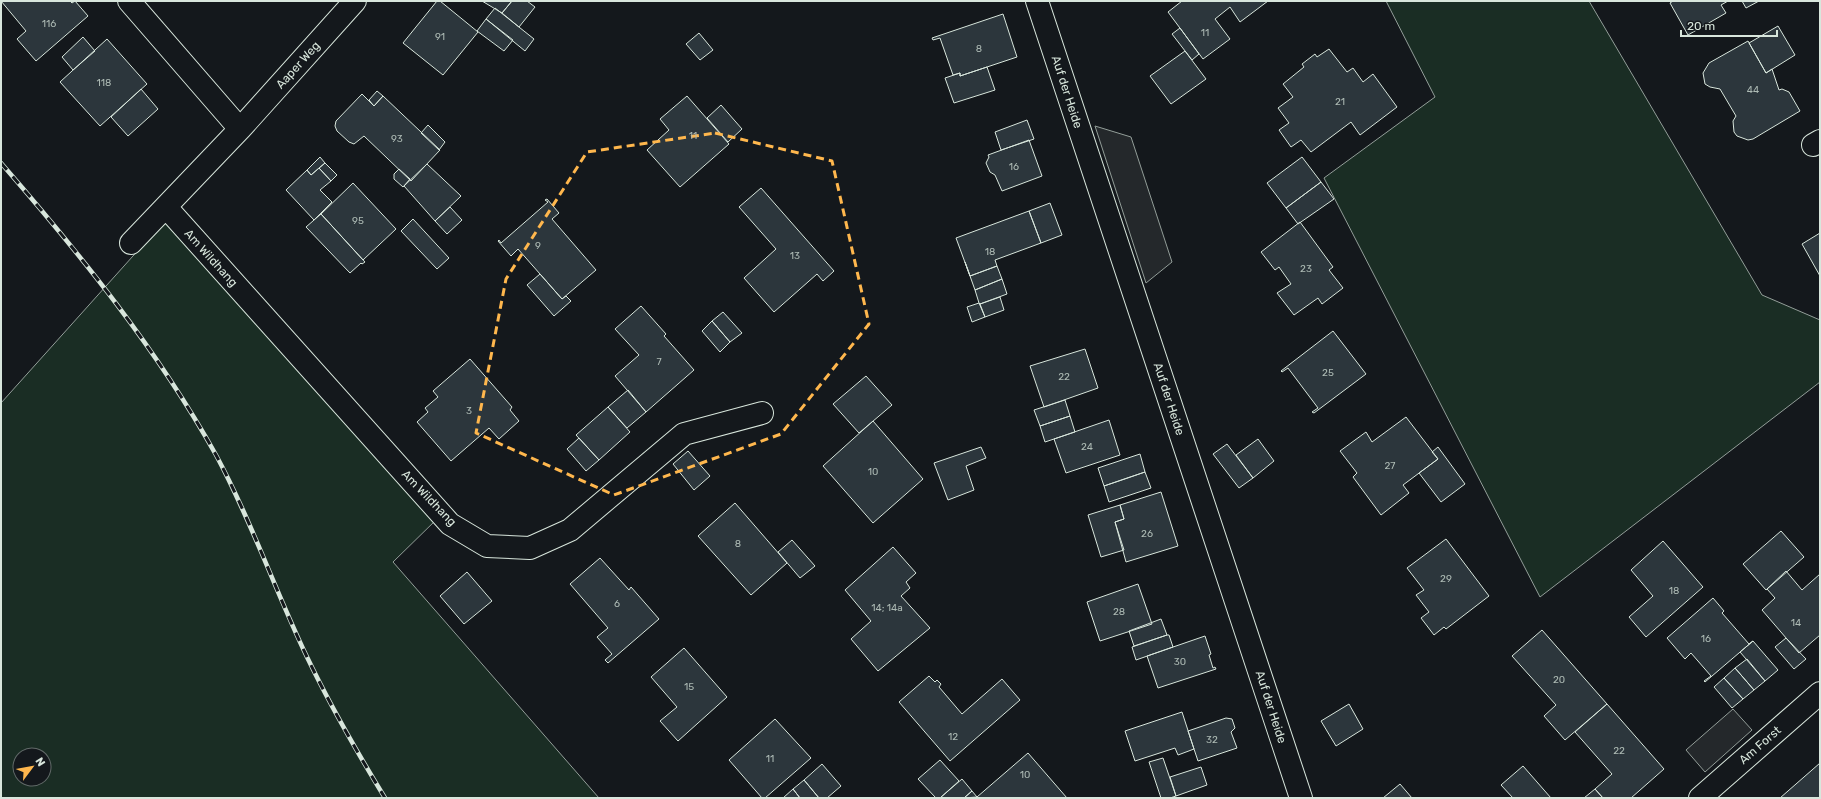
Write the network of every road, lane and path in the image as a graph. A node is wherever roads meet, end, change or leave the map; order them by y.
1 (129, 1) edge
2 (355, 1) edge
3 (1037, 1) edge
4 (240, 129) junction
5 (166, 207) junction
6 (131, 243) dead end
7 (762, 413) dead end
8 (1820, 693) edge
9 (1301, 798) edge
10 (1700, 798) edge

1 - 4 street
2 - 4 street, Aaper Weg
3 - 9 street, Auf der Heide
4 - 5 street, Aaper Weg
5 - 6 street, Aaper Weg
5 - 7 street, Am Wildhang
8 - 10 street, Am Forst

